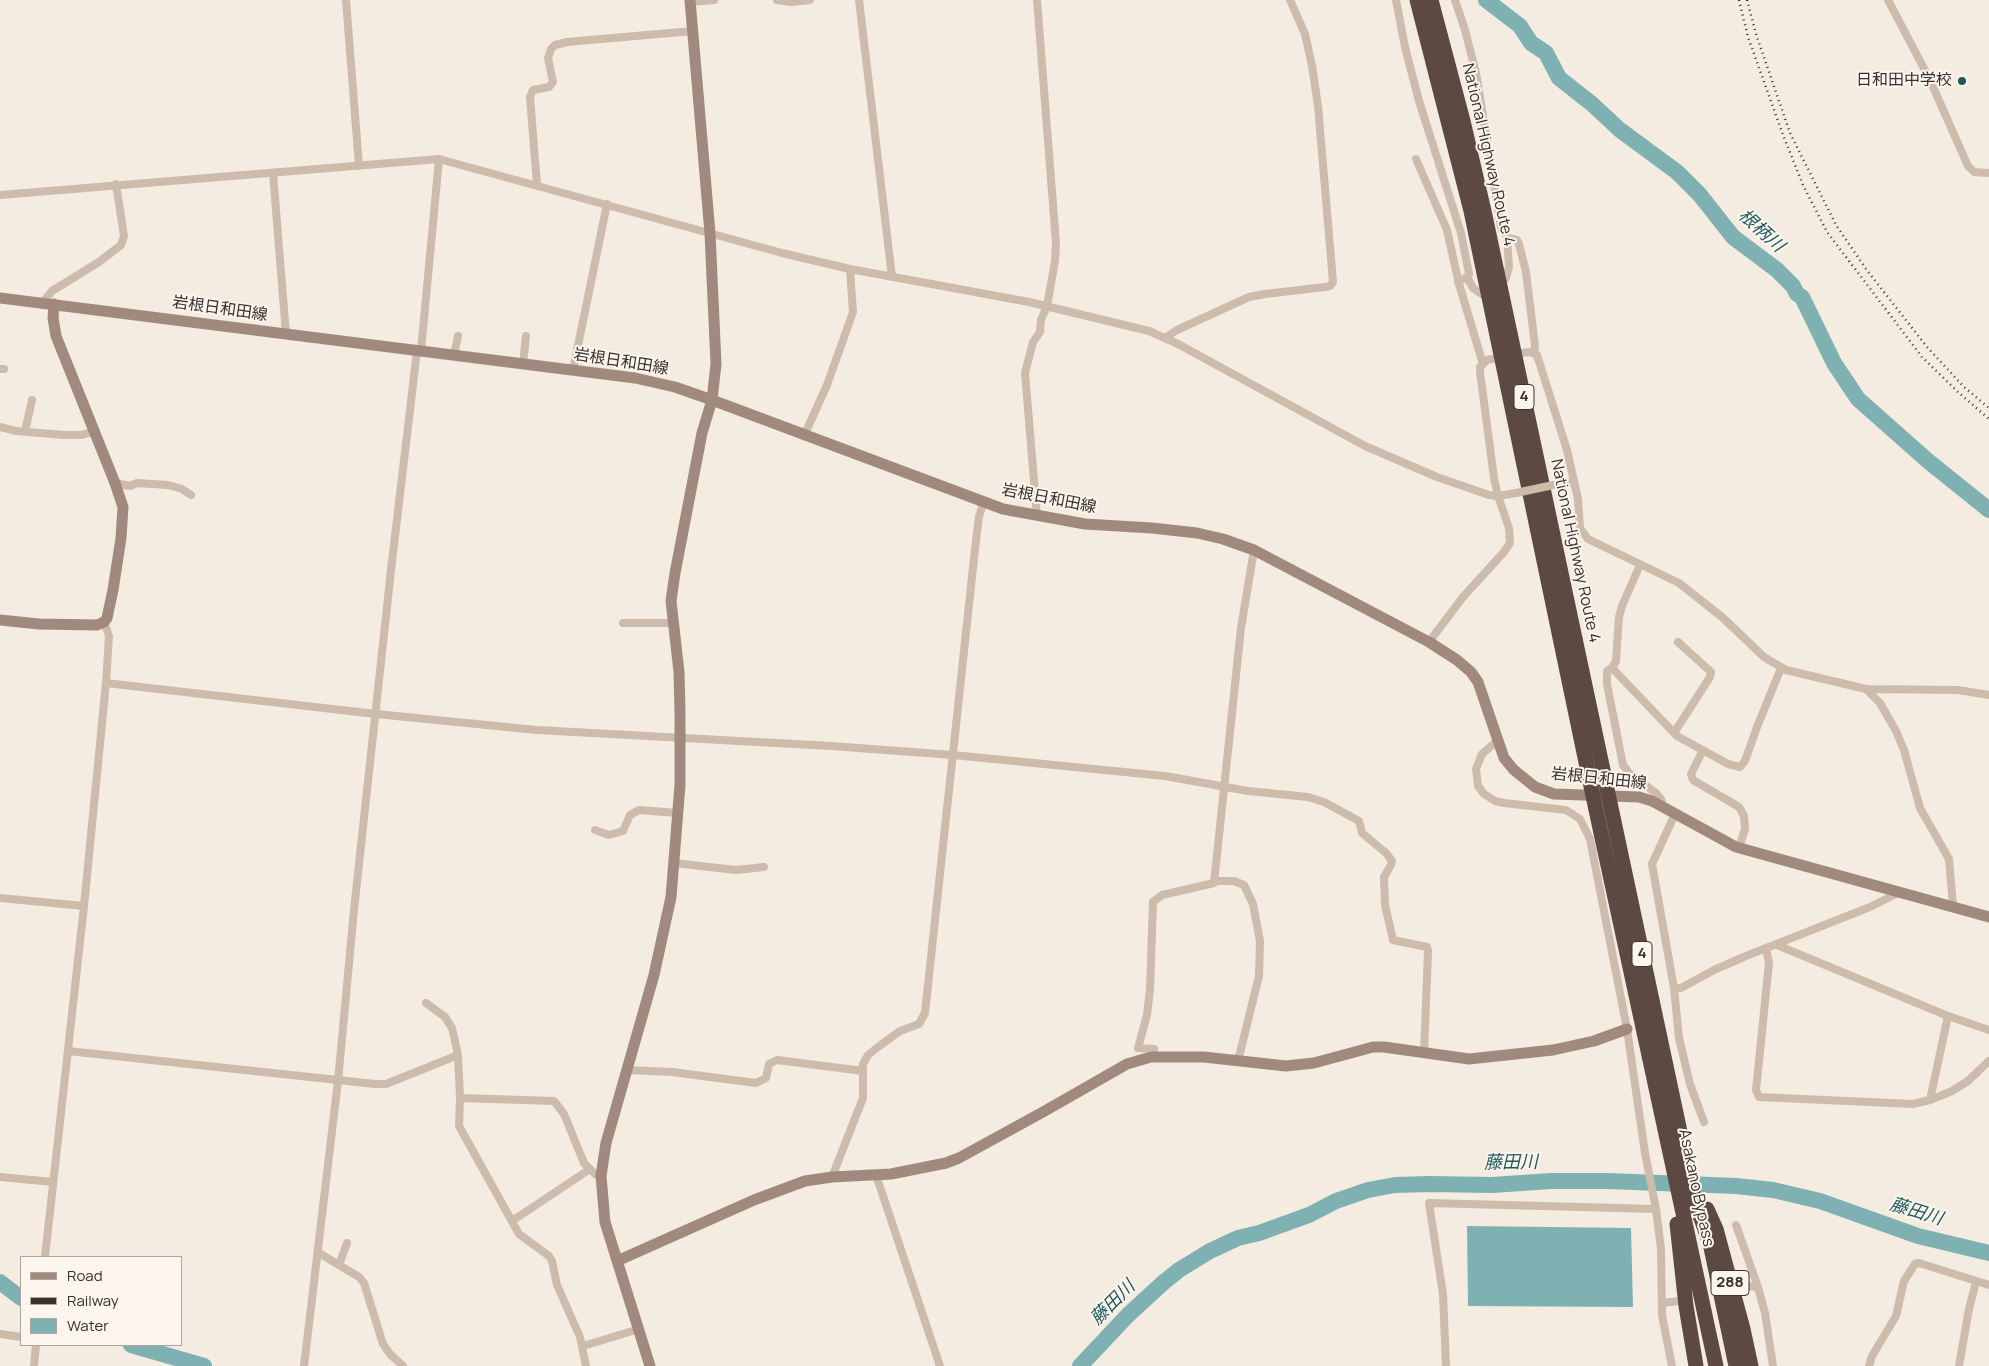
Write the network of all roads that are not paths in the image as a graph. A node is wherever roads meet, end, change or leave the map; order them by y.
1 (346, 0) edge
2 (714, 0) edge
3 (779, 0) edge
4 (810, 0) edge
5 (859, 0) edge
6 (1037, 0) edge
7 (1290, 0) edge
8 (1396, 0) edge
9 (1417, 0) edge
10 (1431, 0) edge
11 (1454, 0) edge
12 (1888, 0) edge
13 (690, 1) edge
14 (693, 31) junction
15 (439, 159) junction
16 (1416, 159) dead end
17 (360, 166) junction
18 (273, 173) junction
19 (1989, 173) edge
20 (116, 184) junction
21 (537, 185) junction
22 (0, 195) edge
23 (607, 204) junction
24 (710, 233) junction
25 (1507, 237) junction
26 (850, 269) junction
27 (892, 277) junction
28 (1467, 277) junction
29 (1458, 282) junction
30 (1500, 286) junction
31 (0, 298) edge
32 (1489, 299) junction
33 (49, 303) junction
34 (1047, 306) junction
35 (286, 334) junction
36 (458, 336) dead end
37 (526, 336) dead end
38 (1166, 338) junction
39 (419, 351) junction
40 (1534, 353) junction
41 (1508, 355) junction
42 (454, 356) junction
43 (524, 364) junction
44 (1483, 364) junction
45 (572, 370) junction
46 (32, 400) dead end
47 (712, 400) junction
48 (0, 427) edge
49 (25, 431) junction
50 (94, 431) junction
51 (804, 436) junction
52 (1574, 482) junction
53 (115, 483) junction
54 (191, 495) dead end
55 (1498, 496) junction
56 (984, 502) junction
57 (1038, 516) junction
58 (1254, 550) junction
59 (1640, 565) junction
60 (0, 620) edge
61 (104, 622) junction
62 (623, 623) dead end
63 (673, 623) junction
64 (1429, 642) junction
65 (1678, 642) dead end
66 (1612, 668) junction
67 (1781, 668) junction
68 (106, 683) junction
69 (1866, 689) junction
70 (1989, 695) edge
71 (376, 714) junction
72 (1674, 733) junction
73 (680, 738) junction
74 (1497, 741) junction
75 (1703, 750) junction
76 (953, 755) junction
77 (1225, 786) junction
78 (1593, 796) junction
79 (1609, 796) junction
80 (1663, 807) junction
81 (678, 814) junction
82 (1675, 814) junction
83 (595, 830) dead end
84 (1739, 848) junction
85 (674, 863) junction
86 (764, 867) dead end
87 (1215, 881) junction
88 (1902, 891) junction
89 (0, 898) edge
90 (84, 906) junction
91 (1953, 906) junction
92 (1989, 917) edge
93 (1777, 945) junction
94 (1766, 948) junction
95 (1674, 988) junction
96 (426, 1003) dead end
97 (1948, 1016) junction
98 (1627, 1029) junction
99 (1989, 1030) edge
100 (68, 1051) junction
101 (1424, 1053) junction
102 (458, 1055) junction
103 (1151, 1057) junction
104 (1238, 1061) junction
105 (1989, 1061) edge
106 (627, 1070) junction
107 (862, 1072) junction
108 (338, 1081) junction
109 (460, 1098) junction
110 (1930, 1100) junction
111 (1660, 1105) joint
112 (1675, 1111) joint
113 (1704, 1122) dead end
114 (1678, 1155) junction
115 (590, 1168) junction
116 (876, 1175) junction
117 (601, 1176) junction
118 (0, 1177) edge
119 (832, 1177) junction
120 (52, 1182) junction
121 (1688, 1202) junction
122 (1655, 1206) junction
123 (512, 1221) junction
124 (1736, 1225) dead end
125 (347, 1243) dead end
126 (319, 1253) junction
127 (45, 1256) edge
128 (617, 1261) junction
129 (339, 1265) junction
130 (1976, 1282) junction
131 (1739, 1285) dead end
132 (1989, 1285) edge
133 (1758, 1287) junction
134 (1680, 1301) dead end
135 (1662, 1303) junction
136 (639, 1329) junction
137 (0, 1334) edge
138 (20, 1337) edge
139 (36, 1346) edge
140 (583, 1346) junction
141 (585, 1365) edge
142 (34, 1366) edge
143 (304, 1366) edge
144 (403, 1366) edge
145 (650, 1366) edge
146 (940, 1366) edge
147 (1446, 1366) edge
148 (1672, 1366) edge
149 (1696, 1366) edge
150 (1716, 1366) edge
151 (1736, 1366) edge
152 (1751, 1366) edge
153 (1773, 1366) edge
154 (1869, 1366) edge
155 (1959, 1366) edge

1 - 17 street
2 - 13 street
3 - 4 street
5 - 27 street
6 - 34 street
7 - 38 street
8 - 28 street
9 - 32 highway, National Highway Route 4 / 4
10 - 30 highway, National Highway Route 4 / 4
11 - 25 street
12 - 19 street
13 - 14 street
14 - 21 street
14 - 24 street
15 - 17 street
15 - 21 street
15 - 39 street
16 - 29 street
17 - 18 street
18 - 20 street
18 - 35 street
20 - 22 street
20 - 33 street
21 - 23 street
23 - 24 street
23 - 45 street
24 - 26 street
24 - 47 street
25 - 30 street
25 - 40 street
26 - 27 street
26 - 51 street
27 - 34 street
28 - 29 street
28 - 32 street
29 - 44 street
30 - 41 highway, National Highway Route 4 / 4
31 - 33 street, 岩根日和田線
32 - 41 highway, National Highway Route 4 / 4
33 - 35 street, 岩根日和田線
33 - 50 street
34 - 38 street
34 - 57 street
35 - 39 street, 岩根日和田線
36 - 42 street
37 - 43 street
38 - 55 street
39 - 42 street, 岩根日和田線
39 - 71 street
40 - 41 street
40 - 52 street
41 - 44 street
41 - 78 highway, National Highway Route 4 / 4
41 - 79 highway, National Highway Route 4 / 4
42 - 43 street, 岩根日和田線
43 - 45 street, 岩根日和田線
44 - 55 street
45 - 47 street, 岩根日和田線
46 - 49 street
47 - 51 street, 岩根日和田線
47 - 63 street
48 - 49 street
49 - 50 street
50 - 53 street
51 - 56 street, 岩根日和田線
52 - 55 street, bridge
52 - 59 street
53 - 54 street
53 - 61 street
55 - 64 street
56 - 57 street, 岩根日和田線
56 - 76 street
57 - 58 street, 岩根日和田線
58 - 64 street, 岩根日和田線
58 - 77 street
59 - 66 street
59 - 67 street
60 - 61 street
61 - 68 street
62 - 63 street
63 - 73 street
64 - 74 street, 岩根日和田線
65 - 72 street
66 - 72 street
66 - 80 street
67 - 69 street
67 - 75 street
68 - 71 street
68 - 90 street
69 - 70 street
69 - 91 street
71 - 73 street
71 - 108 street
72 - 75 street
73 - 76 street
73 - 81 street
74 - 78 street, 岩根日和田線
74 - 98 street
75 - 84 street
76 - 77 street
76 - 107 street
77 - 87 street
77 - 101 street
78 - 79 street, 岩根日和田線
78 - 111 highway, National Highway Route 4 / 4
79 - 80 street, 岩根日和田線
79 - 112 highway, National Highway Route 4 / 4
80 - 82 street, 岩根日和田線
81 - 83 street
81 - 85 street
82 - 84 street, 岩根日和田線
82 - 95 street
84 - 88 street, 岩根日和田線
85 - 86 street
85 - 106 street
87 - 103 street
87 - 104 street
88 - 91 street, 岩根日和田線
88 - 93 street
89 - 90 street
90 - 100 street
91 - 92 street, 岩根日和田線
93 - 94 street
93 - 97 street
94 - 95 street
94 - 110 street
95 - 113 street
96 - 102 street
97 - 99 street
97 - 110 street
98 - 101 street
98 - 122 street
100 - 108 street
100 - 120 street
101 - 104 street
102 - 108 street
102 - 109 street
103 - 104 street
103 - 116 street
105 - 110 street
106 - 107 street
106 - 117 street
107 - 119 street
108 - 126 street
109 - 115 street
109 - 123 street
111 - 114 highway, 288
112 - 114 highway, 288
114 - 121 highway, 288
114 - 121 highway, 288
115 - 117 street
115 - 123 street
116 - 119 street
116 - 146 street
117 - 128 street
118 - 120 street
119 - 128 street
120 - 127 street
121 - 149 highway, 288
121 - 150 highway, Asakano Bypass
121 - 151 highway, Asakano Bypass
121 - 152 highway, 288
122 - 135 street
122 - 147 street
123 - 140 street
124 - 133 street
125 - 129 street
126 - 129 street
126 - 143 street
128 - 136 street
129 - 144 street
130 - 132 street
130 - 154 street
130 - 155 street
131 - 133 street
133 - 153 street
134 - 135 street
135 - 148 street
136 - 140 street
136 - 145 street
137 - 138 street
139 - 142 street
140 - 141 street

